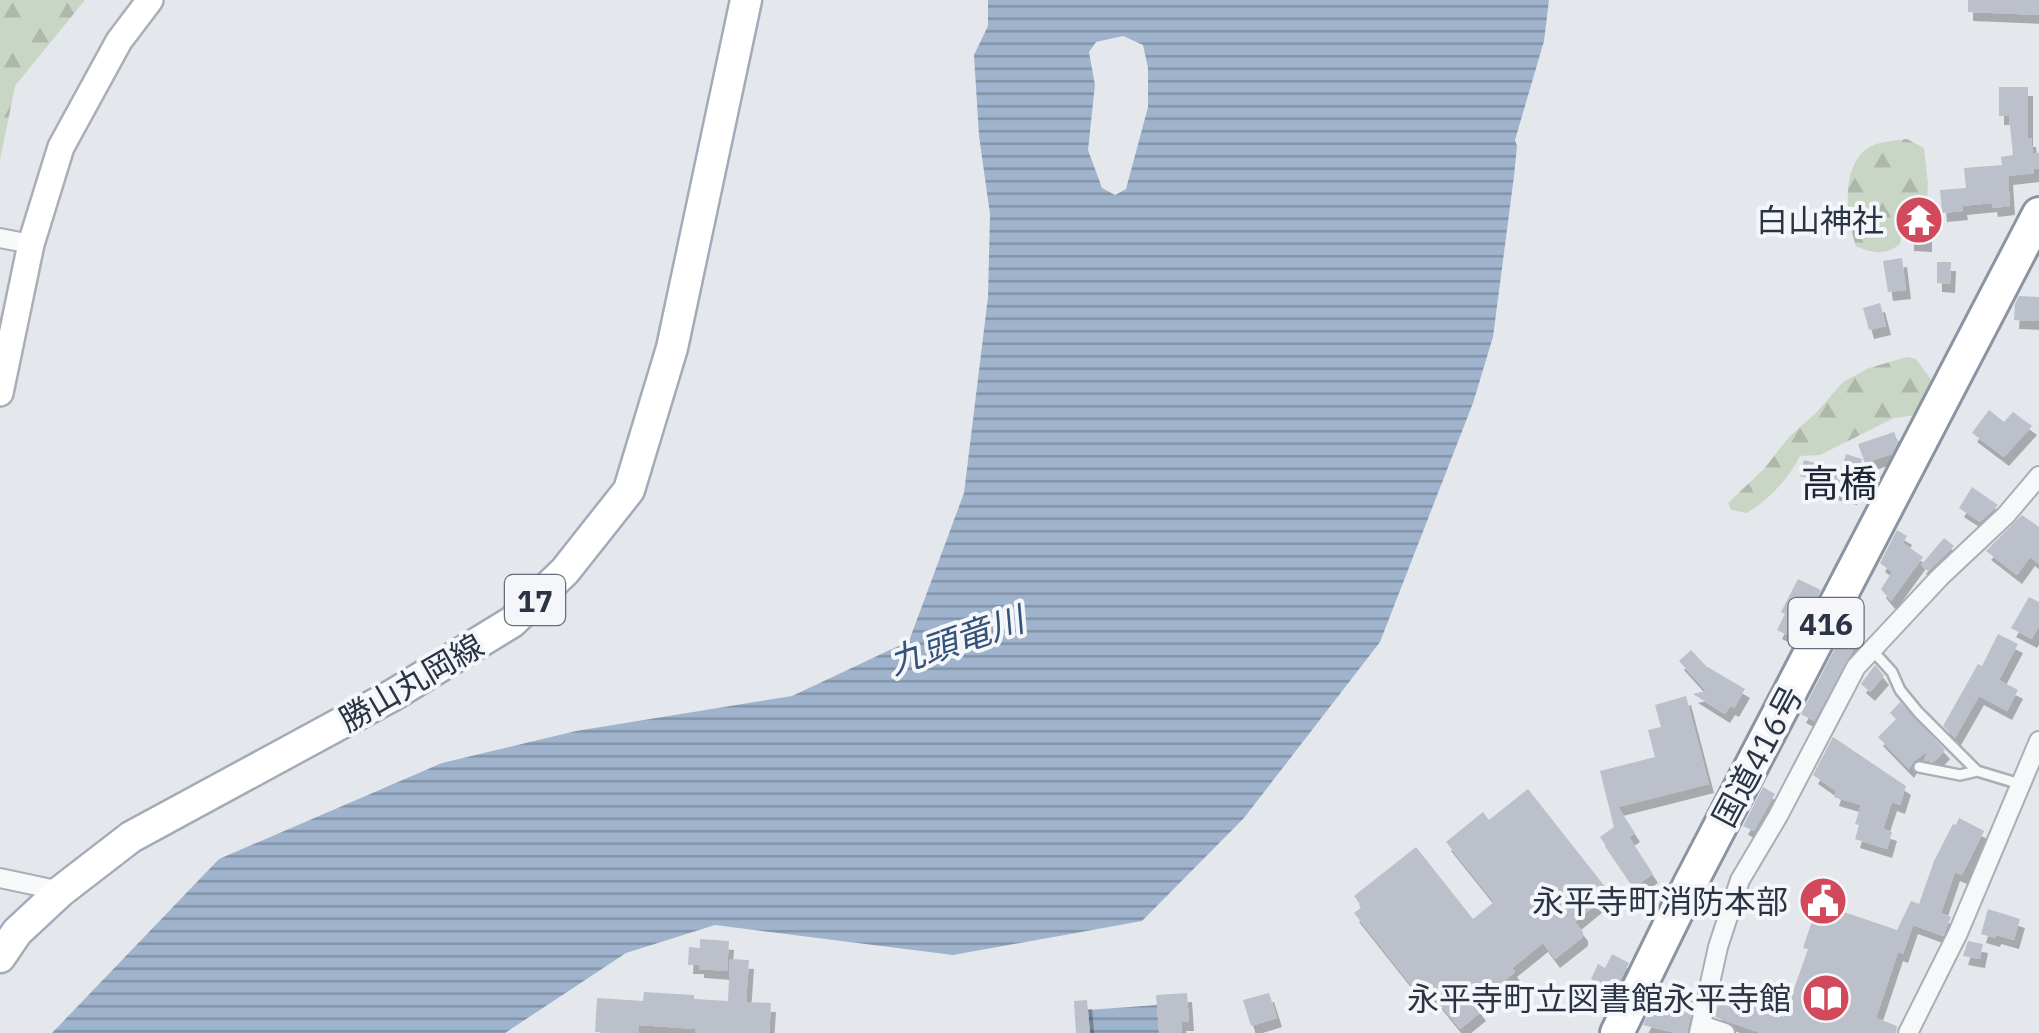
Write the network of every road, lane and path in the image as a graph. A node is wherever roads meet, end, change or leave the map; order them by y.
1 (150, 0) edge
2 (746, 0) edge
3 (2039, 214) edge
4 (0, 238) edge
5 (31, 244) junction
6 (0, 393) edge
7 (2039, 476) edge
8 (1872, 650) junction
9 (2039, 740) edge
10 (1919, 767) dead end
11 (1976, 771) junction
12 (2020, 784) junction
13 (0, 878) edge
14 (60, 891) junction
15 (0, 957) edge
16 (1700, 1029) edge
17 (1616, 1033) edge
18 (1725, 1033) edge
19 (1908, 1033) edge

1 - 5 street
2 - 14 main road, 勝山丸岡線 / 17
3 - 17 highway, 国道416号 / 416
4 - 5 street
5 - 6 street
7 - 8 street
8 - 11 lane
8 - 16 street
9 - 12 street
10 - 11 lane
11 - 12 lane
12 - 19 street
13 - 14 street
14 - 15 main road, 勝山丸岡線 / 17
16 - 18 street

